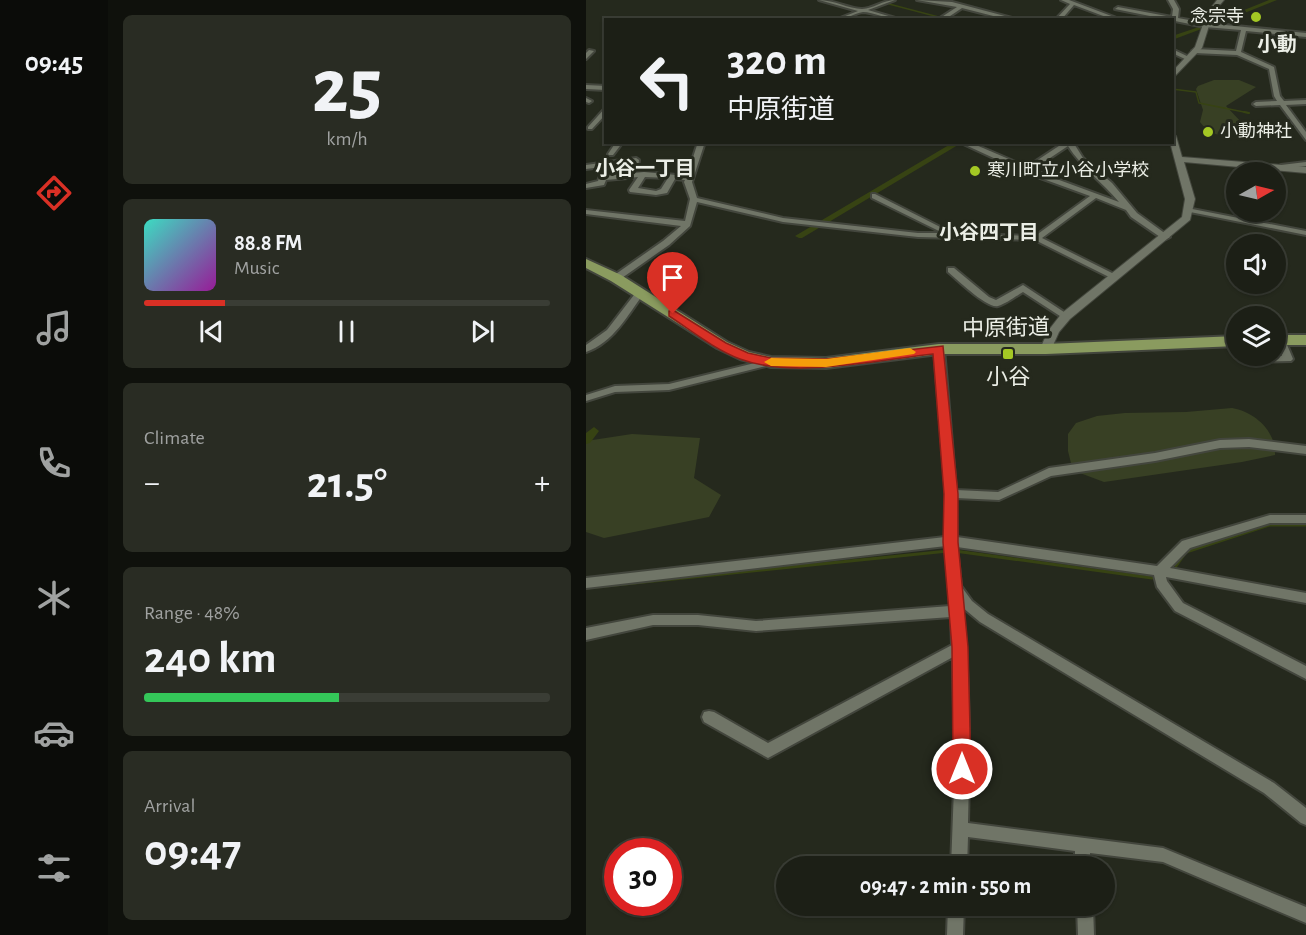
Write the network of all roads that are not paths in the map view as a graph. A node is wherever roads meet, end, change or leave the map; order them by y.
1 (822, 0) edge
2 (892, 0) edge
3 (920, 0) edge
4 (1064, 0) edge
5 (1171, 0) edge
6 (1221, 0) edge
7 (1073, 4) junction
8 (1123, 4) dead end
9 (962, 6) junction
10 (1118, 9) junction
11 (866, 10) junction
12 (1111, 17) junction
13 (843, 18) edge
14 (893, 18) edge
15 (942, 18) edge
16 (1010, 18) edge
17 (1059, 18) edge
18 (1114, 18) edge
19 (1169, 18) edge
20 (1175, 19) joint
21 (1205, 25) junction
22 (1244, 29) junction
23 (1306, 34) edge
24 (591, 51) dead end
25 (1195, 51) junction
26 (1174, 52) edge
27 (1238, 53) junction
28 (586, 57) edge
29 (1187, 58) junction
30 (1174, 74) edge
31 (587, 88) edge
32 (604, 88) edge
33 (1282, 102) junction
34 (1306, 102) edge
35 (1256, 104) dead end
36 (604, 111) edge
37 (587, 129) edge
38 (1305, 135) edge
39 (618, 144) edge
40 (701, 144) edge
41 (964, 144) edge
42 (1066, 144) edge
43 (1070, 144) edge
44 (1174, 144) edge
45 (611, 154) dead end
46 (1178, 159) junction
47 (1226, 163) edge
48 (1306, 164) edge
49 (1286, 166) edge
50 (590, 167) edge
51 (634, 167) dead end
52 (1286, 168) edge
53 (1027, 170) junction
54 (1306, 170) edge
55 (644, 174) junction
56 (673, 176) junction
57 (689, 178) junction
58 (586, 184) edge
59 (875, 196) dead end
60 (1093, 197) junction
61 (694, 199) junction
62 (1128, 208) junction
63 (1190, 210) junction
64 (586, 213) edge
65 (687, 224) junction
66 (1306, 233) edge
67 (954, 236) junction
68 (1166, 237) junction
69 (1036, 238) junction
70 (586, 262) edge
71 (951, 270) dead end
72 (1113, 277) junction
73 (616, 278) junction
74 (640, 293) junction
75 (1066, 316) junction
76 (1286, 340) edge
77 (1306, 340) edge
78 (1226, 341) edge
79 (586, 349) edge
80 (939, 349) junction
81 (1046, 349) junction
82 (771, 362) junction
83 (586, 398) edge
84 (1306, 450) edge
85 (951, 494) junction
86 (1306, 519) edge
87 (951, 548) junction
88 (1159, 572) junction
89 (586, 583) edge
90 (955, 587) junction
91 (1306, 598) edge
92 (956, 610) junction
93 (586, 634) edge
94 (960, 647) junction
95 (1306, 673) edge
96 (709, 717) dead end
97 (1306, 818) edge
98 (961, 829) junction
99 (1082, 844) junction
100 (960, 856) edge
101 (1083, 856) edge
102 (1306, 915) edge
103 (956, 916) edge
104 (1085, 916) edge
105 (955, 935) edge
106 (1086, 935) edge

1 - 11 street
2 - 11 street
3 - 9 street
4 - 7 street
5 - 20 street
6 - 21 street
7 - 12 street
7 - 17 street
8 - 10 street
9 - 15 street
9 - 16 street
10 - 12 street
10 - 19 street
11 - 13 street
11 - 14 street
12 - 18 street
20 - 21 street
21 - 22 street
21 - 25 street
22 - 23 street
22 - 27 street
24 - 28 street
25 - 27 street
25 - 29 street
26 - 29 street
27 - 33 street
29 - 30 street
31 - 32 street
33 - 34 street
33 - 35 street
33 - 38 street
36 - 37 street
39 - 45 street
40 - 57 street
41 - 53 street
42 - 53 street
43 - 62 street
44 - 46 street
46 - 47 street
46 - 63 street
48 - 49 street
50 - 51 street
50 - 58 street
52 - 54 street
53 - 60 street
55 - 56 street
55 - 56 street
55 - 58 street
56 - 57 street
57 - 61 street
59 - 67 street
60 - 62 street
60 - 69 street
61 - 65 street
61 - 67 street
62 - 68 street
63 - 66 street
63 - 68 street
64 - 65 street
65 - 73 street
67 - 69 street
68 - 72 street
69 - 72 street
70 - 73 main road, 中原街道
71 - 75 street
72 - 75 street
73 - 74 main road, 中原街道
74 - 79 street
74 - 82 main road, 中原街道
75 - 81 street
76 - 77 main road
78 - 81 main road, 中原街道
80 - 81 main road, 中原街道
80 - 82 main road, 中原街道
80 - 85 street
82 - 83 street
84 - 85 street
85 - 87 street
86 - 88 street
87 - 88 street
87 - 89 street
87 - 90 street
88 - 91 street
88 - 95 street
90 - 92 street
90 - 97 street
92 - 93 street
92 - 94 street
94 - 96 street
94 - 98 street
98 - 99 street
98 - 100 street
99 - 101 street
99 - 102 street
103 - 105 street
104 - 106 street

